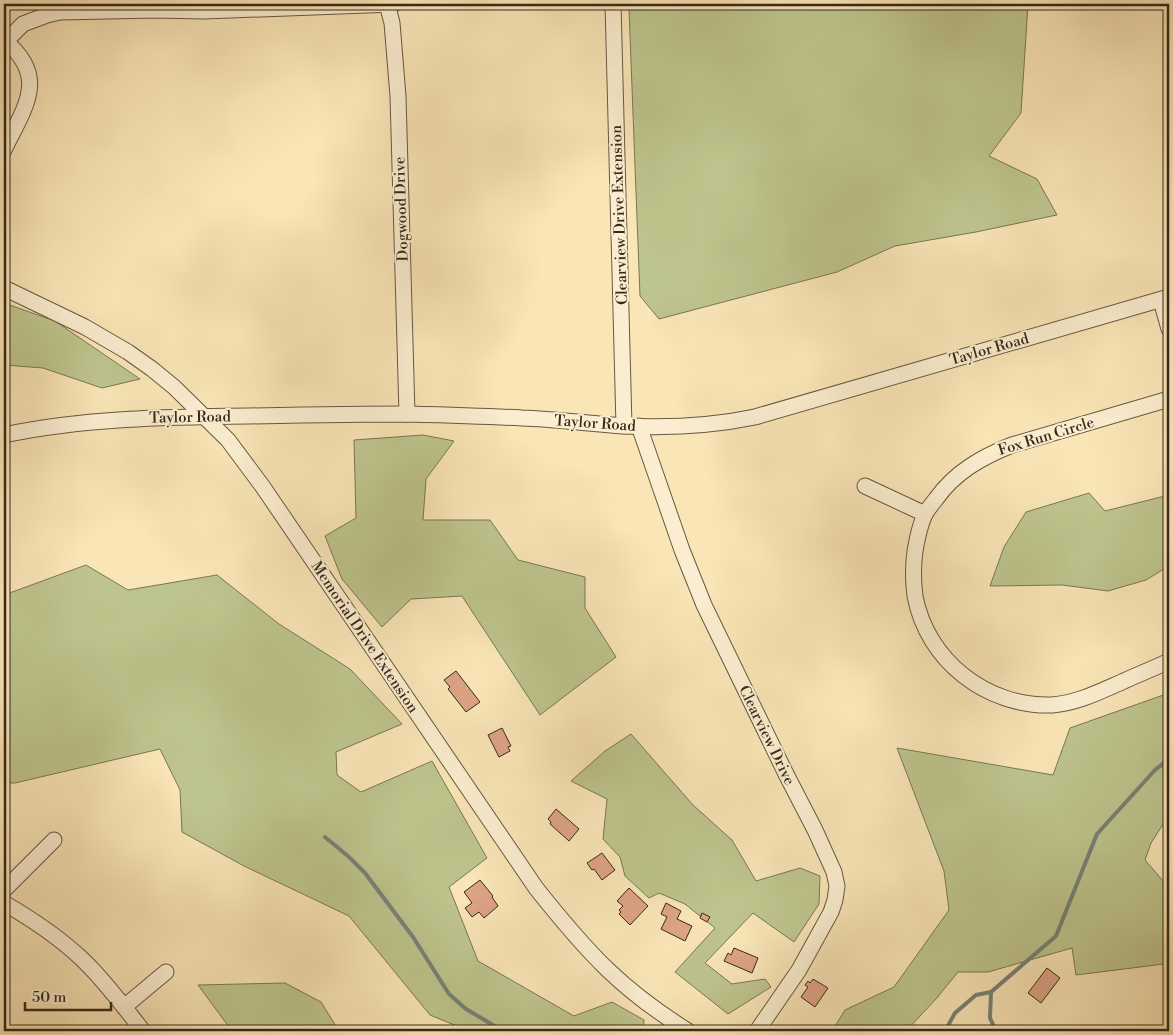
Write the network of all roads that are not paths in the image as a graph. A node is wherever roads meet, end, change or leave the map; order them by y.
1 (387, 4) edge
2 (394, 4) edge
3 (613, 4) edge
4 (177, 7) edge
5 (5, 41) edge
6 (4, 150) edge
7 (4, 288) edge
8 (1165, 299) edge
9 (1169, 329) edge
10 (1169, 399) edge
11 (407, 414) junction
12 (205, 417) junction
13 (632, 426) junction
14 (4, 435) edge
15 (865, 486) dead end
16 (925, 514) junction
17 (1169, 661) edge
18 (54, 840) dead end
19 (4, 890) edge
20 (4, 903) edge
21 (166, 972) dead end
22 (124, 1007) junction
23 (143, 1031) edge
24 (688, 1031) edge
25 (757, 1031) edge

1 - 2 street
1 - 4 street
1 - 11 street, Dogwood Drive
3 - 13 street, Clearview Drive Extension
4 - 5 street
5 - 6 street
7 - 12 street, Memorial Drive Extension
8 - 9 street
8 - 13 street, Taylor Road
10 - 16 street, Fox Run Circle
11 - 12 street, Taylor Road
11 - 13 street, Taylor Road
12 - 14 street, Taylor Road
12 - 24 street, Memorial Drive Extension
13 - 25 street, Clearview Drive
15 - 16 street
16 - 17 street, Fox Run Circle
18 - 19 street
20 - 22 street
21 - 22 street
22 - 23 street

